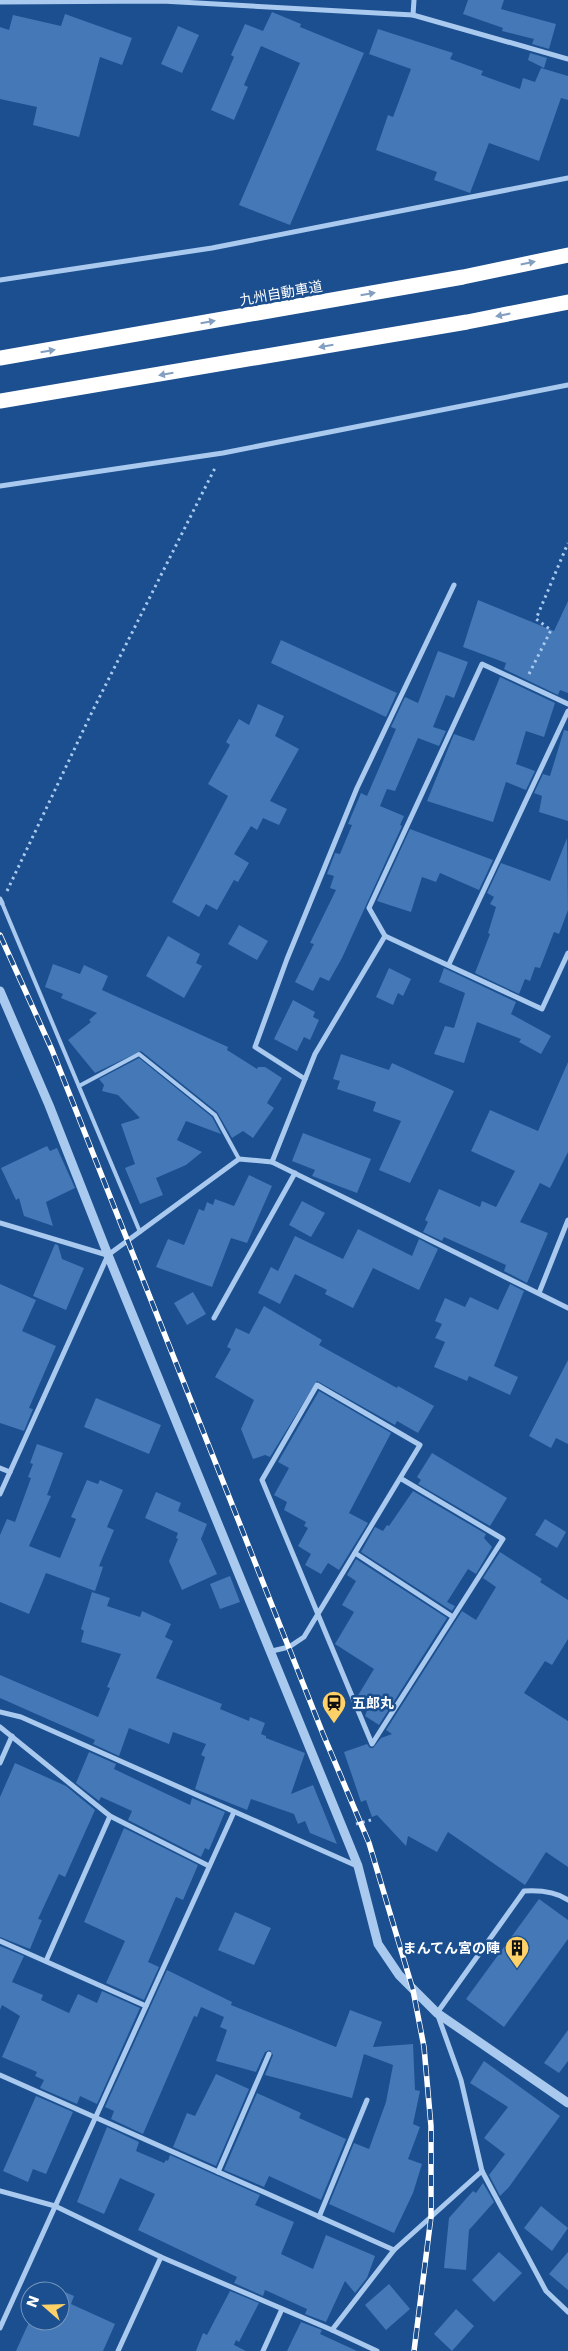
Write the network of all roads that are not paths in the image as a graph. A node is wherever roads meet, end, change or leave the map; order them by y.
1 (414, 0) edge
2 (0, 2) edge
3 (413, 15) junction
4 (568, 59) edge
5 (568, 178) edge
6 (568, 255) edge
7 (0, 280) edge
8 (568, 302) edge
9 (0, 358) edge
10 (568, 385) edge
11 (0, 401) edge
12 (0, 486) edge
13 (454, 585) dead end
14 (568, 704) edge
15 (568, 711) edge
16 (1, 901) edge
17 (386, 936) junction
18 (568, 953) edge
19 (449, 964) junction
20 (0, 991) edge
21 (305, 1079) junction
22 (79, 1086) junction
23 (239, 1159) junction
24 (272, 1162) junction
25 (295, 1174) junction
26 (568, 1220) edge
27 (0, 1223) edge
28 (140, 1232) junction
29 (108, 1255) junction
30 (539, 1293) junction
31 (568, 1308) edge
32 (214, 1318) dead end
33 (0, 1468) edge
34 (10, 1472) junction
35 (400, 1478) junction
36 (0, 1494) edge
37 (355, 1553) junction
38 (318, 1615) junction
39 (453, 1617) junction
40 (272, 1651) junction
41 (0, 1712) edge
42 (0, 1727) edge
43 (12, 1736) junction
44 (0, 1763) edge
45 (234, 1812) junction
46 (110, 1816) junction
47 (209, 1866) junction
48 (358, 1866) junction
49 (568, 1900) edge
50 (0, 1941) edge
51 (46, 1961) junction
52 (146, 2006) junction
53 (437, 2013) junction
54 (270, 2054) dead end
55 (0, 2075) edge
56 (367, 2100) dead end
57 (568, 2103) edge
58 (95, 2117) junction
59 (482, 2171) junction
60 (218, 2172) junction
61 (0, 2191) edge
62 (55, 2206) junction
63 (319, 2217) junction
64 (394, 2250) junction
65 (161, 2257) junction
66 (282, 2309) junction
67 (568, 2312) edge
68 (0, 2328) edge
69 (332, 2330) junction
70 (118, 2351) edge
71 (262, 2351) edge
72 (377, 2351) edge

1 - 3 street
2 - 3 street
3 - 4 street
5 - 7 street
9 -> 6 highway, 九州自動車道
8 -> 11 highway
10 - 12 street
13 - 21 street
14 - 17 street
15 - 19 street
16 - 22 lane
17 - 19 street
17 - 21 street
18 - 19 street
20 - 29 street
21 - 24 street
22 - 23 lane
22 - 28 lane
23 - 24 street
23 - 28 street
24 - 25 street
25 - 30 street
25 - 32 street
26 - 30 street
27 - 29 street
28 - 29 street
29 - 34 street
29 - 40 street
30 - 31 street
33 - 34 street
34 - 36 street
35 - 37 street
35 - 38 street
35 - 39 street
37 - 38 street
37 - 39 street
38 - 39 street
38 - 40 street
40 - 48 street
41 - 45 street
42 - 43 street
43 - 44 street
43 - 46 street
45 - 47 street
45 - 48 street
46 - 47 street
46 - 51 street
47 - 52 street
48 - 53 street
49 - 53 street
50 - 51 street
51 - 52 street
52 - 58 street
53 - 57 street
53 - 59 street
54 - 60 street
55 - 58 street
56 - 63 street
58 - 60 street
58 - 62 street
59 - 64 street
59 - 67 street
60 - 63 street
61 - 62 street
62 - 65 street
62 - 68 street
63 - 64 street
64 - 69 street
65 - 66 street
65 - 70 street
66 - 69 street
66 - 71 street
69 - 72 street

